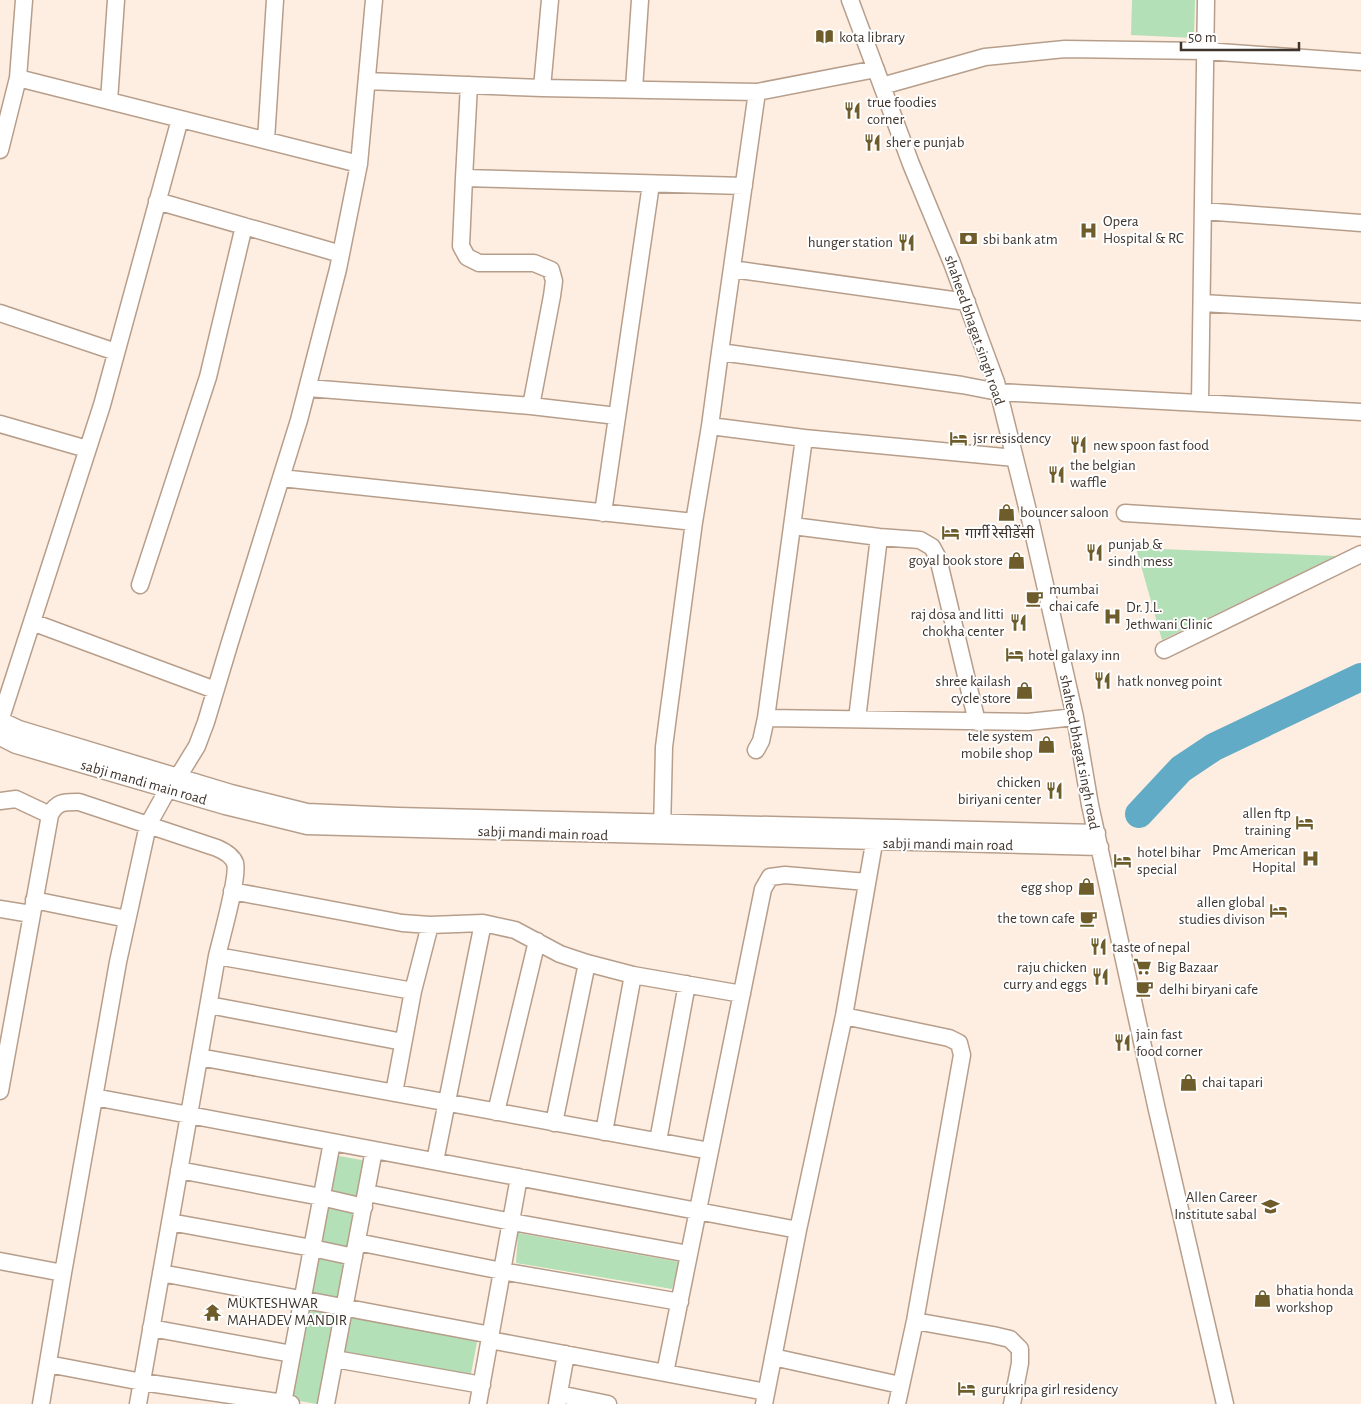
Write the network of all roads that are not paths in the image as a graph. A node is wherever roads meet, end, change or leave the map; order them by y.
1 (24, 0) edge
2 (116, 0) edge
3 (275, 0) edge
4 (374, 0) edge
5 (550, 0) edge
6 (640, 0) edge
7 (850, 0) edge
8 (1206, 0) edge
9 (1205, 51) junction
10 (1361, 62) edge
11 (876, 69) junction
12 (18, 78) junction
13 (367, 81) junction
14 (469, 85) junction
15 (882, 86) junction
16 (542, 88) junction
17 (634, 90) junction
18 (757, 92) junction
19 (109, 101) junction
20 (180, 119) junction
21 (266, 140) junction
22 (0, 150) edge
23 (359, 164) junction
24 (464, 178) junction
25 (651, 184) junction
26 (744, 186) junction
27 (157, 201) junction
28 (1203, 211) junction
29 (1361, 223) edge
30 (244, 226) junction
31 (341, 254) junction
32 (732, 269) junction
33 (967, 302) junction
34 (1202, 303) junction
35 (1361, 312) edge
36 (0, 313) edge
37 (116, 352) junction
38 (720, 352) junction
39 (308, 388) junction
40 (998, 392) junction
41 (1200, 403) junction
42 (531, 406) junction
43 (1361, 412) edge
44 (617, 416) junction
45 (0, 424) edge
46 (710, 426) junction
47 (804, 438) junction
48 (87, 449) junction
49 (1015, 458) junction
50 (281, 478) junction
51 (603, 512) junction
52 (1125, 513) dead end
53 (694, 522) junction
54 (793, 526) junction
55 (1361, 528) edge
56 (879, 537) junction
57 (1361, 554) edge
58 (140, 585) dead end
59 (32, 622) junction
60 (1164, 650) dead end
61 (215, 690) junction
62 (1075, 716) junction
63 (766, 718) junction
64 (857, 719) junction
65 (0, 721) edge
66 (977, 722) junction
67 (0, 737) edge
68 (756, 750) dead end
69 (173, 783) junction
70 (0, 801) edge
71 (50, 815) junction
72 (148, 825) junction
73 (662, 830) junction
74 (876, 835) junction
75 (1098, 840) junction
76 (867, 882) junction
77 (232, 892) junction
78 (33, 907) junction
79 (0, 909) edge
80 (127, 918) junction
81 (483, 923) junction
82 (430, 925) junction
83 (537, 942) junction
84 (217, 956) junction
85 (587, 963) junction
86 (633, 975) junction
87 (687, 984) junction
88 (413, 991) junction
89 (742, 994) junction
90 (208, 1004) junction
91 (844, 1016) junction
92 (404, 1042) junction
93 (199, 1057) junction
94 (0, 1092) edge
95 (394, 1093) junction
96 (94, 1096) junction
97 (446, 1103) junction
98 (496, 1112) junction
99 (189, 1114) junction
100 (554, 1123) junction
101 (604, 1132) junction
102 (332, 1142) junction
103 (658, 1142) junction
104 (374, 1150) junction
105 (710, 1151) junction
106 (436, 1161) junction
107 (179, 1170) junction
108 (519, 1177) junction
109 (322, 1197) junction
110 (365, 1200) junction
111 (698, 1211) junction
112 (170, 1222) junction
113 (512, 1222) junction
114 (798, 1230) junction
115 (312, 1248) junction
116 (356, 1249) junction
117 (689, 1254) junction
118 (0, 1261) edge
119 (502, 1271) junction
120 (63, 1273) junction
121 (161, 1273) junction
122 (302, 1299) junction
123 (680, 1302) junction
124 (344, 1307) junction
125 (915, 1322) junction
126 (152, 1328) junction
127 (490, 1337) junction
128 (292, 1354) junction
129 (566, 1354) junction
130 (773, 1357) junction
131 (335, 1359) junction
132 (48, 1364) junction
133 (665, 1373) junction
134 (142, 1382) junction
135 (482, 1385) junction
136 (900, 1385) junction
137 (765, 1398) edge
138 (558, 1399) edge
139 (287, 1403) edge
140 (41, 1404) edge
141 (138, 1404) edge
142 (326, 1404) edge
143 (478, 1404) edge
144 (608, 1404) edge
145 (897, 1404) edge
146 (1012, 1404) edge
147 (1225, 1404) edge

1 - 12 street
2 - 19 street
3 - 21 street
4 - 13 street
5 - 16 street
6 - 17 street
7 - 11 street, shaheed bhagat singh road
8 - 9 street
9 - 10 street
9 - 15 street
9 - 28 street
11 - 15 street, shaheed bhagat singh road
11 - 18 street
12 - 19 street
12 - 22 street
13 - 14 street
13 - 23 street
14 - 16 street
14 - 24 street
15 - 33 street, shaheed bhagat singh road
16 - 17 street
17 - 18 street
18 - 26 street
19 - 20 street
20 - 21 street
20 - 27 street
21 - 23 street
23 - 31 street
24 - 25 street
24 - 42 street
25 - 26 street
25 - 44 street
26 - 32 street
27 - 30 street
27 - 37 street
28 - 29 street
28 - 34 street
30 - 31 street
30 - 58 street
31 - 39 street
32 - 33 street
32 - 38 street
33 - 40 street, shaheed bhagat singh road
34 - 35 street
34 - 41 street
36 - 37 street
37 - 48 street
38 - 40 street
38 - 46 street
39 - 42 street
39 - 50 street
40 - 41 street
40 - 49 street, shaheed bhagat singh road
41 - 43 street
42 - 44 street
44 - 51 street
45 - 48 street
46 - 47 street
46 - 53 street
47 - 49 street
47 - 54 street
48 - 59 street
49 - 62 street, shaheed bhagat singh road
50 - 51 street
50 - 61 street
51 - 53 street
52 - 55 street
53 - 73 street
54 - 56 street
54 - 63 street
56 - 64 street
56 - 66 street
57 - 60 street
59 - 61 street
59 - 65 street
61 - 69 street
62 - 66 street
62 - 75 street, shaheed bhagat singh road
63 - 64 street
63 - 68 street
64 - 66 street
65 - 69 street
67 - 69 street, sabji mandi main road
69 - 72 street
69 - 73 street, sabji mandi main road
70 - 71 street
71 - 72 street
71 - 78 street
72 - 77 street
72 - 80 street
73 - 74 street, sabji mandi main road
74 - 75 street, sabji mandi main road
74 - 76 street
75 - 147 street, shaheed bhagat singh road
76 - 89 street
76 - 91 street
77 - 82 street
77 - 84 street
78 - 79 street
78 - 80 street
78 - 94 street
80 - 96 street
81 - 82 street
81 - 83 street
81 - 97 street
82 - 88 street
83 - 85 street
83 - 98 street
84 - 88 street
84 - 90 street
85 - 86 street
85 - 100 street
86 - 87 street
86 - 101 street
87 - 89 street
87 - 103 street
88 - 92 street
89 - 105 street
90 - 92 street
90 - 93 street
91 - 114 street
91 - 125 street
92 - 95 street
93 - 95 street
93 - 99 street
95 - 97 street
96 - 99 street
96 - 120 street
97 - 98 street
97 - 106 street
98 - 100 street
99 - 102 street
99 - 107 street
100 - 101 street
101 - 103 street
102 - 104 street
102 - 109 street
103 - 105 street
104 - 106 street
104 - 110 street
105 - 111 street
106 - 108 street
107 - 109 street
107 - 112 street
108 - 111 street
108 - 113 street
109 - 110 street
109 - 115 street
110 - 113 street
110 - 116 street
111 - 114 street
111 - 117 street
112 - 115 street
112 - 121 street
113 - 117 street
113 - 119 street
114 - 130 street
115 - 116 street
115 - 122 street
116 - 119 street
116 - 124 street
117 - 123 street
118 - 120 street
119 - 123 street
119 - 127 street
120 - 132 street
121 - 122 street
121 - 126 street
122 - 124 street
122 - 128 street
123 - 133 street
124 - 127 street
124 - 131 street
125 - 136 street
125 - 146 street
126 - 128 street
126 - 134 street
127 - 129 street
127 - 135 street
128 - 139 street
129 - 133 street
129 - 138 street
130 - 136 street
130 - 137 street
131 - 135 street
131 - 142 street
132 - 134 street
132 - 140 street
133 - 137 street
134 - 139 street
134 - 141 street
135 - 143 street
136 - 145 street
138 - 144 street

